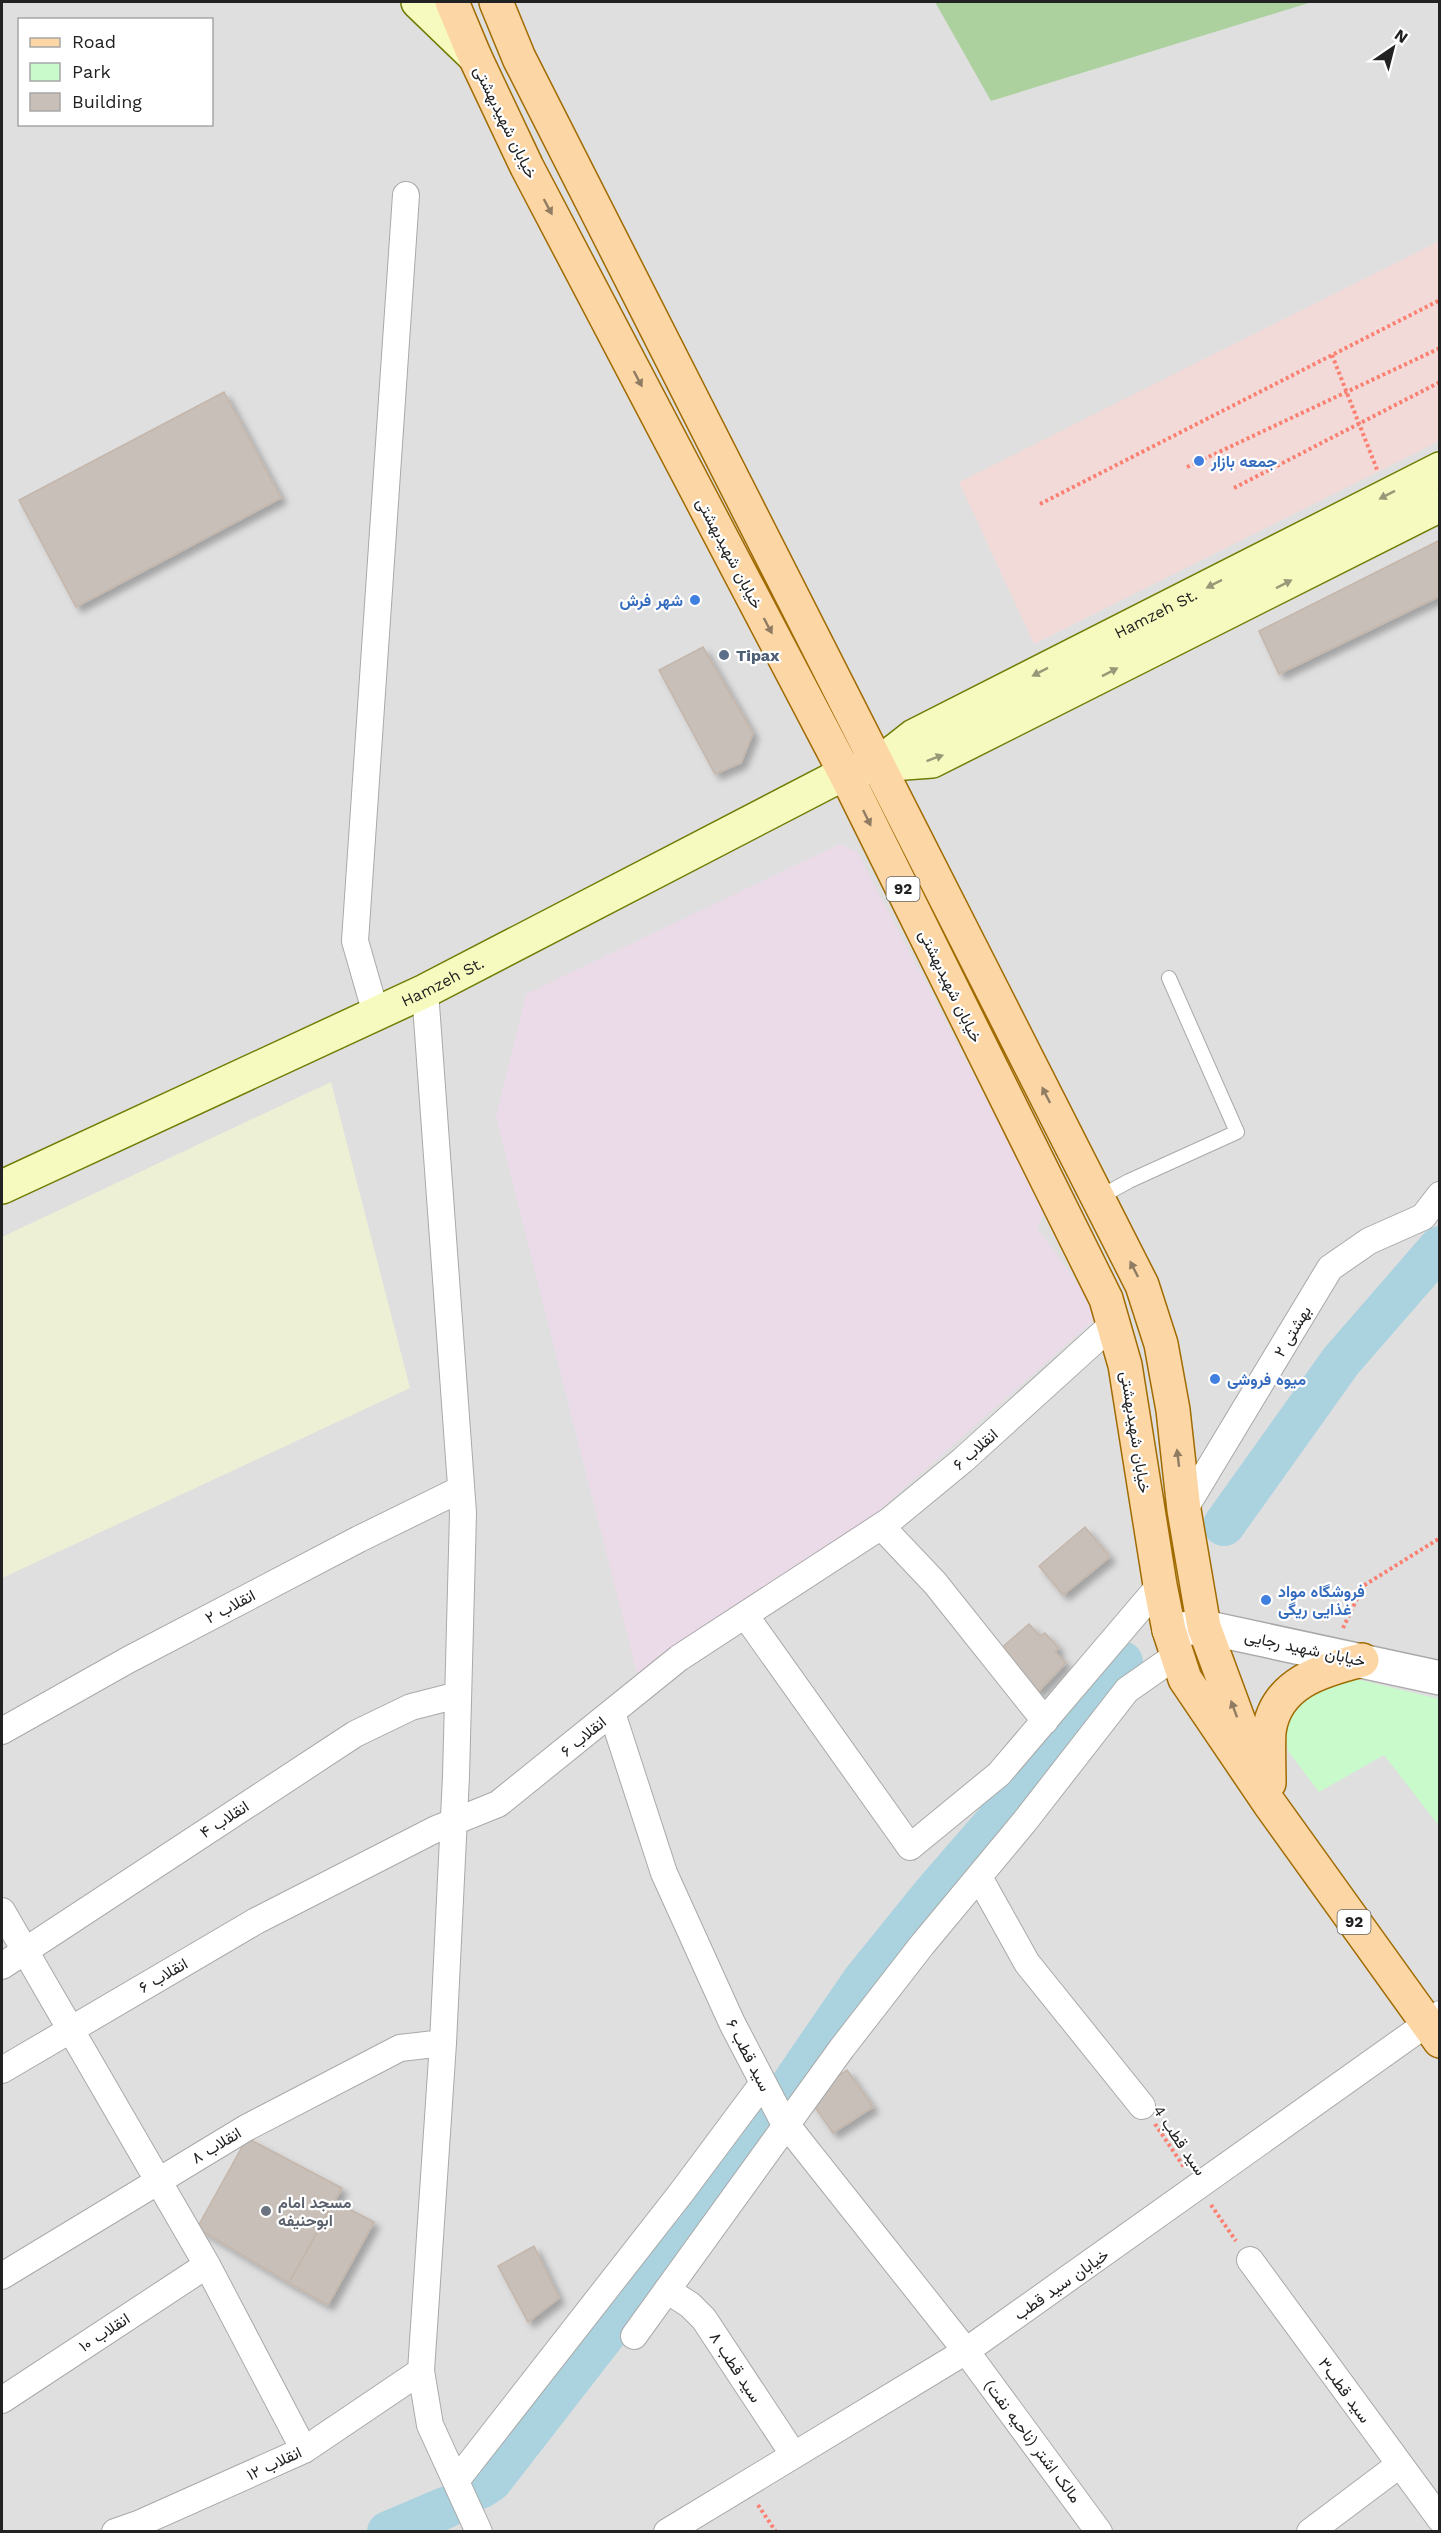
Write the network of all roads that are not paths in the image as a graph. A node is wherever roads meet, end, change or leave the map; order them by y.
1 (418, 2) edge
2 (452, 2) edge
3 (495, 2) edge
4 (475, 57) junction
5 (406, 195) dead end
6 (1440, 469) edge
7 (1440, 505) edge
8 (877, 765) junction
9 (845, 773) junction
10 (1169, 978) dead end
11 (425, 991) junction
12 (376, 1014) junction
13 (8, 1180) edge
14 (1440, 1195) edge
15 (1098, 1198) junction
16 (1113, 1324) junction
17 (461, 1489) junction
18 (1184, 1510) junction
19 (881, 1526) junction
20 (1160, 1585) junction
21 (745, 1615) junction
22 (1203, 1627) junction
23 (1173, 1643) junction
24 (1362, 1660) junction
25 (1440, 1678) edge
26 (458, 1695) junction
27 (612, 1713) junction
28 (1045, 1721) junction
29 (2, 1731) edge
30 (1269, 1803) junction
31 (454, 1821) junction
32 (978, 1877) junction
33 (2, 1911) edge
34 (26, 1951) junction
35 (2, 1966) edge
36 (1435, 2026) edge
37 (72, 2028) junction
38 (443, 2043) junction
39 (2, 2070) edge
40 (763, 2083) junction
41 (1142, 2106) road end
42 (787, 2125) junction
43 (159, 2179) junction
44 (1250, 2260) road end
45 (207, 2265) junction
46 (2, 2276) edge
47 (667, 2290) junction
48 (634, 2336) dead end
49 (966, 2351) junction
50 (421, 2371) junction
51 (2, 2400) edge
52 (304, 2450) junction
53 (793, 2454) junction
54 (1399, 2465) junction
55 (456, 2481) junction
56 (1440, 2519) edge
57 (115, 2532) edge
58 (480, 2532) edge
59 (667, 2532) edge
60 (1099, 2532) edge
61 (1310, 2532) edge

1 - 4 main road
2 - 4 main road, خیابان شهیدبهشتی / 92
3 - 8 main road, خیابان شهیدبهشتی / 92
4 -> 9 main road, خیابان شهیدبهشتی / 92
5 - 12 street
6 -> 8 main road, Hamzeh St.
8 -> 7 main road, Hamzeh St.
8 - 9 main road, Hamzeh St.
15 -> 8 main road, خیابان شهیدبهشتی / 92
9 - 11 main road, Hamzeh St.
9 -> 16 main road, خیابان شهیدبهشتی / 92
10 - 15 lane
11 - 12 main road, Hamzeh St.
11 - 17 street
12 - 13 main road, Hamzeh St.
14 - 18 street, بهشتی ۲
18 -> 15 main road, خیابان شهیدبهشتی / 92
16 - 19 street, انقلاب ۶
16 - 20 main road, خیابان شهیدبهشتی / 92
17 - 26 street
17 - 29 street, انقلاب ۲
18 - 22 main road, خیابان شهیدبهشتی / 92
19 - 21 street, انقلاب ۶
19 - 28 street
20 - 23 main road, خیابان شهیدبهشتی / 92
20 - 28 street
21 - 27 street, انقلاب ۶
21 - 28 street
22 - 23 street, خیابان شهید رجایی
22 - 24 street, خیابان شهید رجایی
30 -> 22 main road, خیابان شهیدبهشتی / 92
23 - 30 main road, خیابان شهیدبهشتی / 92
23 - 32 street
24 - 25 street, خیابان شهید رجایی
24 - 30 main road
26 - 31 street
26 - 34 street, انقلاب ۴
27 - 31 street, انقلاب ۶
27 - 40 street, سید قطب ۶
30 - 36 main road, خیابان شهیدبهشتی / 92
31 - 37 street, انقلاب ۶
31 - 38 street
32 - 41 street
32 - 42 street
33 - 34 street
34 - 35 street, انقلاب ۴
34 - 37 street
36 - 49 street, خیابان سید قطب
37 - 39 street, انقلاب ۶
37 - 43 street
38 - 43 street, انقلاب ۸
38 - 50 street
40 - 42 street, سید قطب ۶
40 - 55 street
42 - 47 street
42 - 49 street, سید قطب ۶
43 - 45 street
43 - 46 street, انقلاب ۸
44 - 54 street, سید قطب۳
45 - 51 street, انقلاب ۱۰
45 - 52 street
47 - 48 street
47 - 53 street, سید قطب ۸
49 - 53 street, خیابان سید قطب
49 - 60 street, مالک اشتر (ناحیه نفت)
50 - 52 street, انقلاب ۱۲
50 - 55 street
52 - 57 street, انقلاب ۱۲
53 - 59 street, خیابان سید قطب
54 - 56 street, سید قطب۳
54 - 61 street
55 - 58 street

